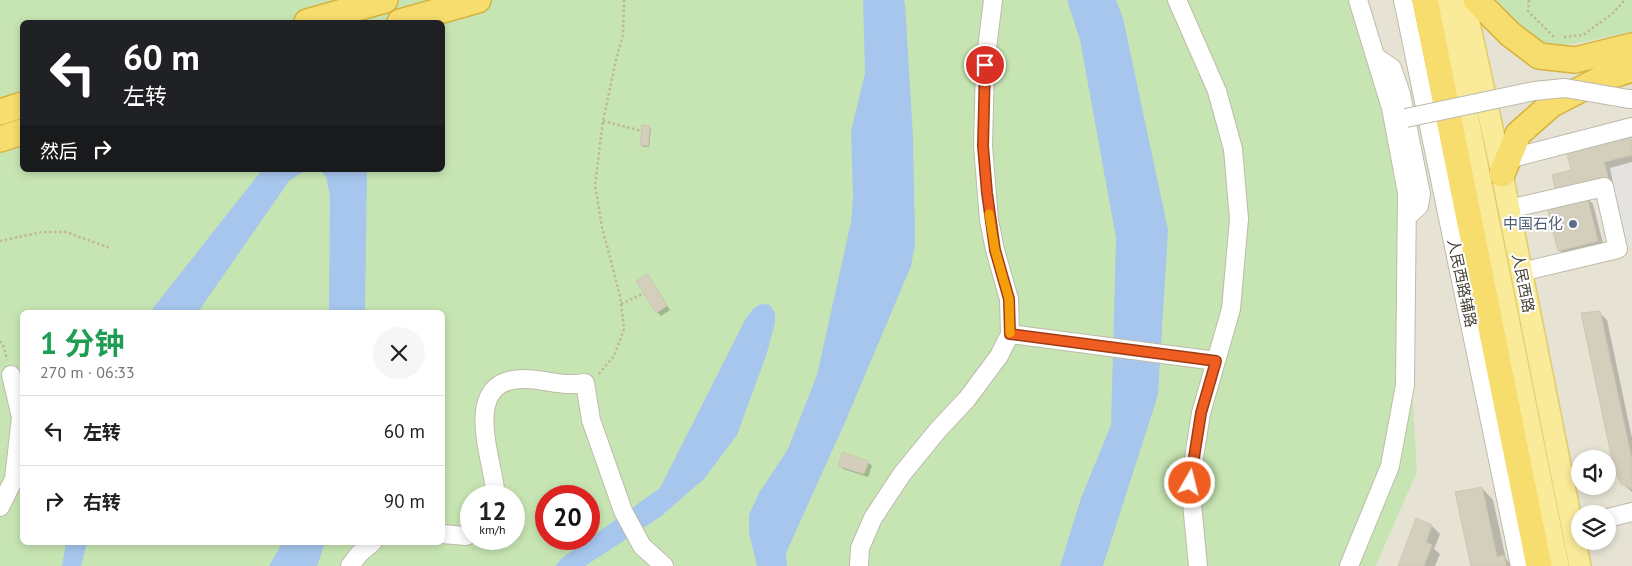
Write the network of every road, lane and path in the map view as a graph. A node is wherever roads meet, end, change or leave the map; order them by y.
1 (385, 0) edge
2 (478, 0) edge
3 (624, 0) edge
4 (993, 0) edge
5 (1177, 0) edge
6 (1358, 0) edge
7 (1403, 0) edge
8 (1425, 0) edge
9 (1444, 0) edge
10 (1464, 0) edge
11 (1476, 0) edge
12 (1529, 0) edge
13 (1625, 0) edge
14 (314, 20) edge
15 (407, 20) edge
16 (1632, 46) edge
17 (1376, 57) junction
18 (1632, 69) edge
19 (1632, 98) edge
20 (20, 106) edge
21 (0, 112) edge
22 (1406, 118) junction
23 (603, 121) junction
24 (1632, 127) edge
25 (642, 131) dead end
26 (20, 133) edge
27 (0, 139) edge
28 (1505, 166) junction
29 (1509, 209) junction
30 (1406, 217) junction
31 (0, 241) edge
32 (110, 248) dead end
33 (1521, 272) junction
34 (644, 293) dead end
35 (621, 304) junction
36 (1010, 334) junction
37 (0, 340) edge
38 (1216, 361) junction
39 (11, 375) joint
40 (585, 383) junction
41 (20, 409) edge
42 (20, 432) edge
43 (495, 485) edge
44 (1572, 505) edge
45 (0, 507) edge
46 (1632, 512) edge
47 (1616, 516) edge
48 (445, 534) edge
49 (460, 536) edge
50 (370, 545) edge
51 (1578, 550) edge
52 (350, 566) edge
53 (664, 566) edge
54 (859, 566) edge
55 (1198, 566) edge
56 (1349, 566) edge
57 (1520, 566) edge
58 (1539, 566) edge
59 (1558, 566) edge
60 (1580, 566) edge

1 - 14 highway
2 - 15 highway
3 - 23 path
4 - 36 street
5 - 38 street
6 - 17 street
7 - 57 street, 人民西路辅路
8 - 58 highway
9 - 59 main road, 人民西路
10 - 28 main road, 人民西路
11 - 16 highway
12 - 13 path
17 - 22 street
17 - 30 street
18 - 28 highway
19 - 22 street, bridge
20 - 21 highway
22 - 30 street
23 - 25 path
23 - 35 path
24 - 28 street
26 - 27 highway
28 - 29 main road, 人民西路
29 - 33 main road, 人民西路
29 - 33 street
30 - 56 street
31 - 32 path
33 - 44 main road, 人民西路
34 - 35 path
35 - 40 path
36 - 38 street
36 - 54 street
37 - 39 path
38 - 55 street
39 - 41 street
40 - 43 street
40 - 53 street
42 - 45 street
46 - 47 street
48 - 49 street
50 - 52 street
51 - 60 main road, 人民西路

